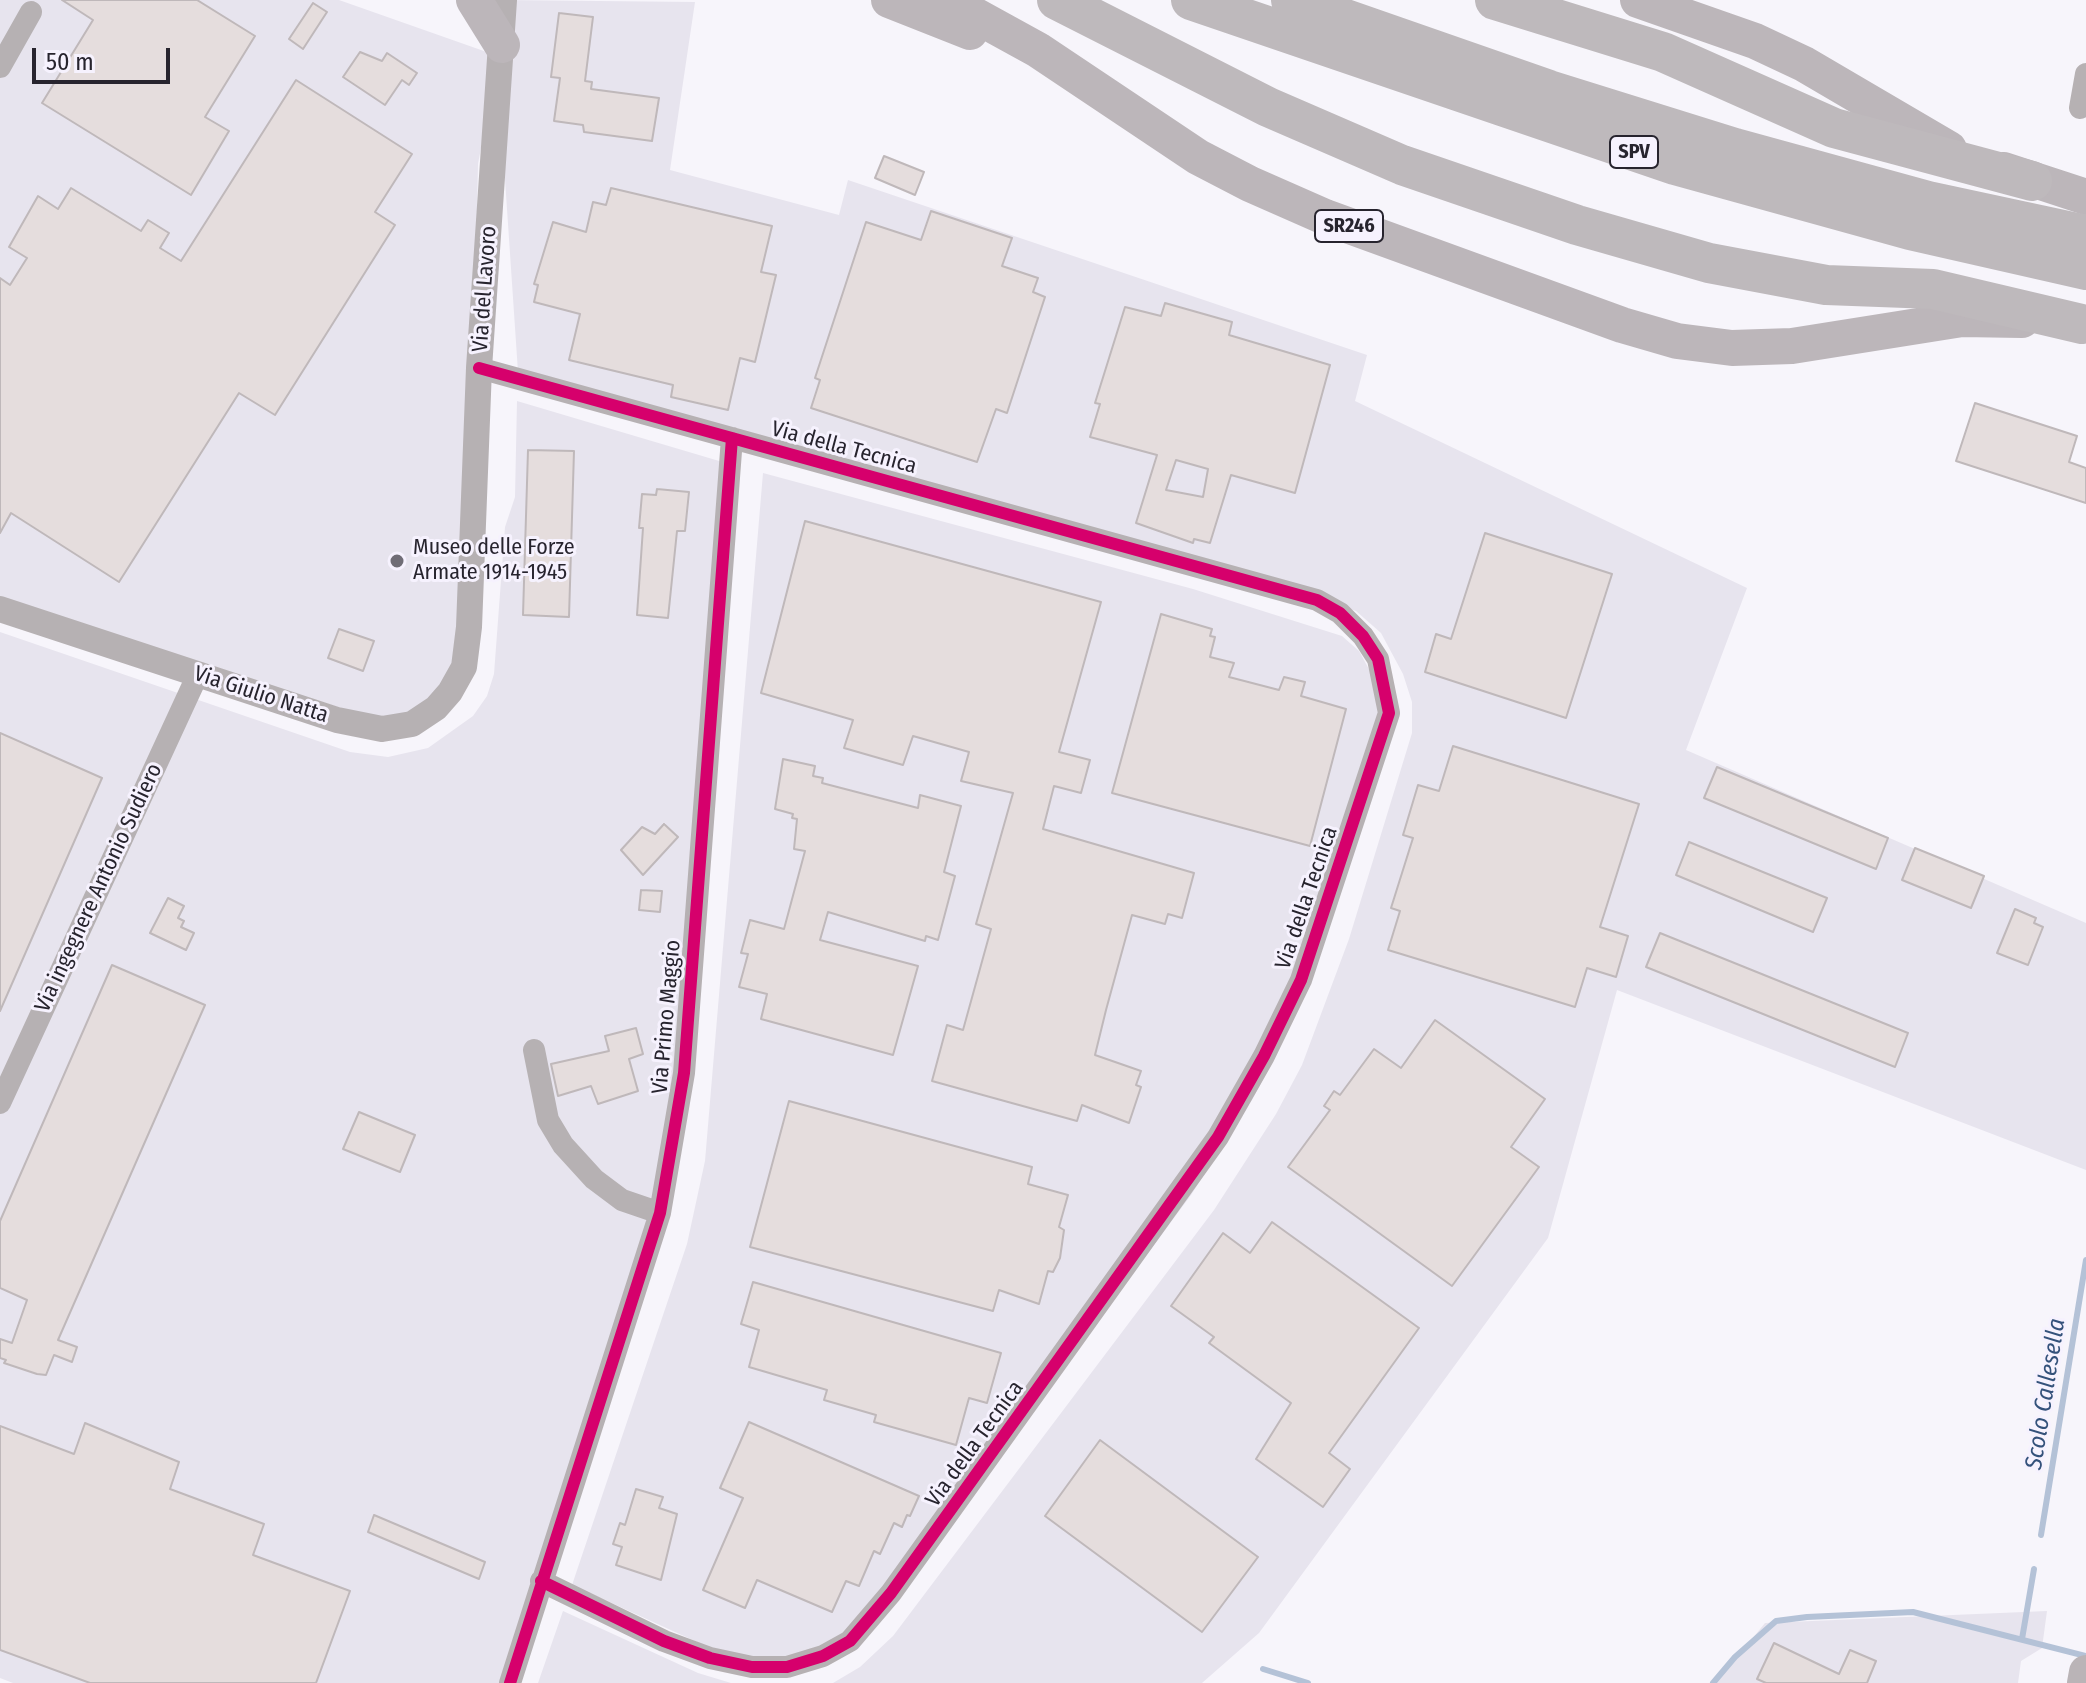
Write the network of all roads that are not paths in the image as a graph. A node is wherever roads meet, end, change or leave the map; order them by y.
1 (474, 0) edge
2 (504, 0) edge
3 (889, 0) edge
4 (947, 0) edge
5 (1057, 0) edge
6 (1191, 0) edge
7 (1291, 0) edge
8 (1495, 0) edge
9 (1638, 0) edge
10 (31, 12) dead end
11 (502, 45) junction
12 (0, 67) edge
13 (2086, 74) edge
14 (1094, 90) junction
15 (2080, 108) dead end
16 (2032, 181) junction
17 (2086, 197) edge
18 (2086, 235) edge
19 (2086, 270) edge
20 (2084, 324) edge
21 (479, 368) junction
22 (732, 438) junction
23 (0, 609) edge
24 (469, 627) joint
25 (198, 674) junction
26 (534, 1050) dead end
27 (0, 1103) edge
28 (660, 1213) junction
29 (541, 1581) junction
30 (510, 1683) edge

1 - 11 highway
2 - 11 street, Via del Lavoro
3 - 14 highway
4 - 14 highway, SR246
5 - 20 highway
6 - 19 highway, SPV
7 - 18 highway, SPV
8 - 16 highway
9 - 16 highway
10 - 12 street
11 - 21 street, Via del Lavoro
13 - 15 street
14 - 20 highway, SR246
16 - 17 highway
21 - 22 street, Via della Tecnica
21 - 24 street, Via del Lavoro
22 - 28 street, Via Primo Maggio
22 - 29 street, Via della Tecnica
23 - 25 street, Via Giulio Natta
24 - 25 street, Via Giulio Natta
25 - 27 street, Via ingegnere Antonio Sudiero
26 - 28 street
28 - 29 street, Via Primo Maggio
29 - 30 street, Via Primo Maggio

